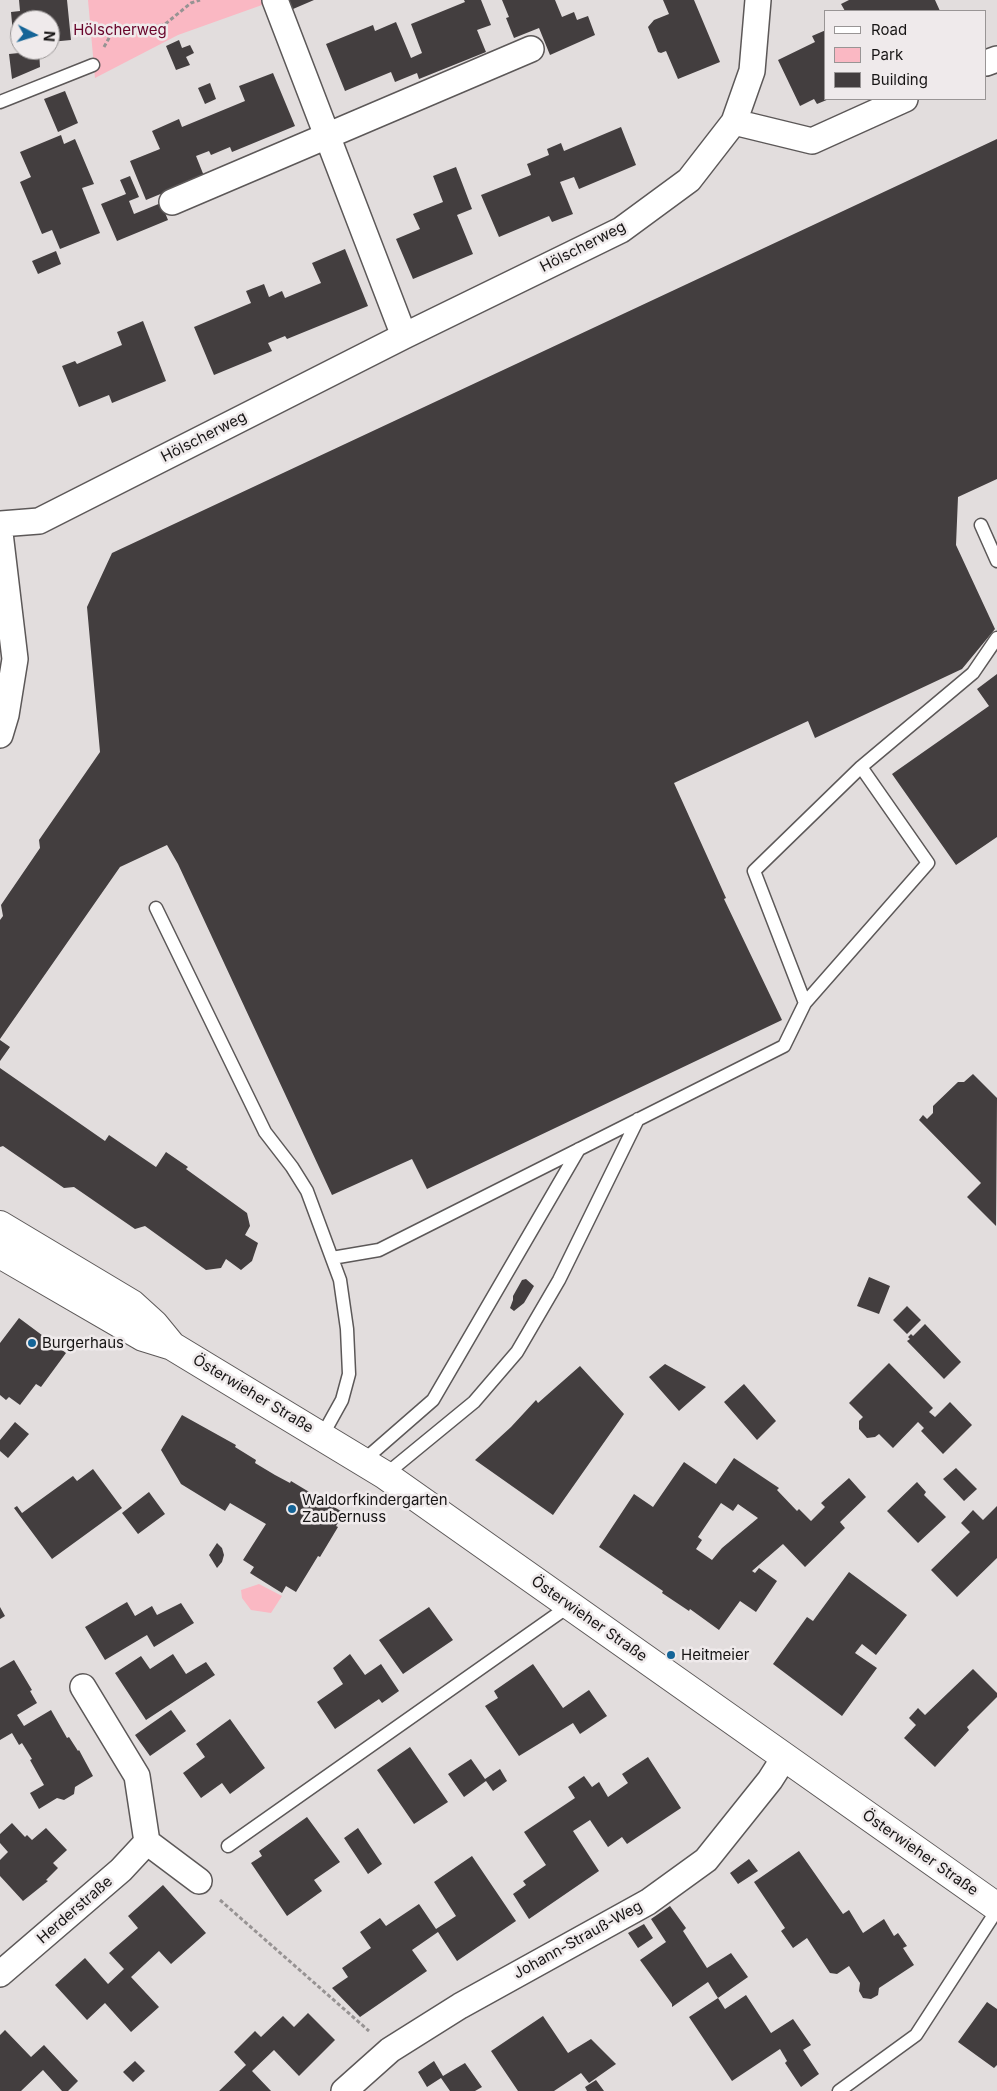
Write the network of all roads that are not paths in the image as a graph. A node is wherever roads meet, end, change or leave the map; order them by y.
1 (275, 0) edge
2 (758, 0) edge
3 (531, 49) dead end
4 (93, 64) road end
5 (903, 100) edge
6 (0, 102) edge
7 (734, 122) junction
8 (327, 136) junction
9 (172, 202) dead end
10 (404, 336) junction
11 (0, 524) edge
12 (981, 525) dead end
13 (0, 533) edge
14 (997, 561) edge
15 (997, 638) edge
16 (0, 735) edge
17 (861, 767) junction
18 (156, 908) dead end
19 (806, 1003) junction
20 (638, 1119) junction
21 (579, 1149) junction
22 (2, 1229) edge
23 (0, 1254) edge
24 (332, 1258) junction
25 (172, 1346) junction
26 (322, 1436) junction
27 (374, 1468) junction
28 (569, 1606) junction
29 (84, 1686) dead end
30 (784, 1758) junction
31 (147, 1842) junction
32 (228, 1846) dead end
33 (199, 1881) road end
34 (997, 1909) edge
35 (0, 1974) edge
36 (344, 2091) edge
37 (839, 2091) edge

1 - 8 street
2 - 7 street, Hölscherweg
3 - 8 street
4 - 6 lane
5 - 7 street
7 - 10 street, Hölscherweg
8 - 9 street
8 - 10 street
10 - 11 street, Hölscherweg
12 - 14 lane
13 - 16 street
15 - 17 lane
17 - 19 lane
17 - 19 lane
18 - 24 lane
19 - 20 lane
20 - 21 lane
20 - 27 lane
21 - 24 lane
21 - 27 lane
22 - 25 street, Österwieher Straße
23 - 25 street, Österwieher Straße
24 - 26 lane
25 - 26 street, Österwieher Straße
26 - 27 street, Österwieher Straße
27 - 28 street, Österwieher Straße
28 - 30 street, Österwieher Straße
28 - 32 lane
29 - 31 street
30 - 34 street, Österwieher Straße
30 - 36 street, Johann-Strauß-Weg
31 - 33 street
31 - 35 street, Herderstraße
34 - 37 lane

